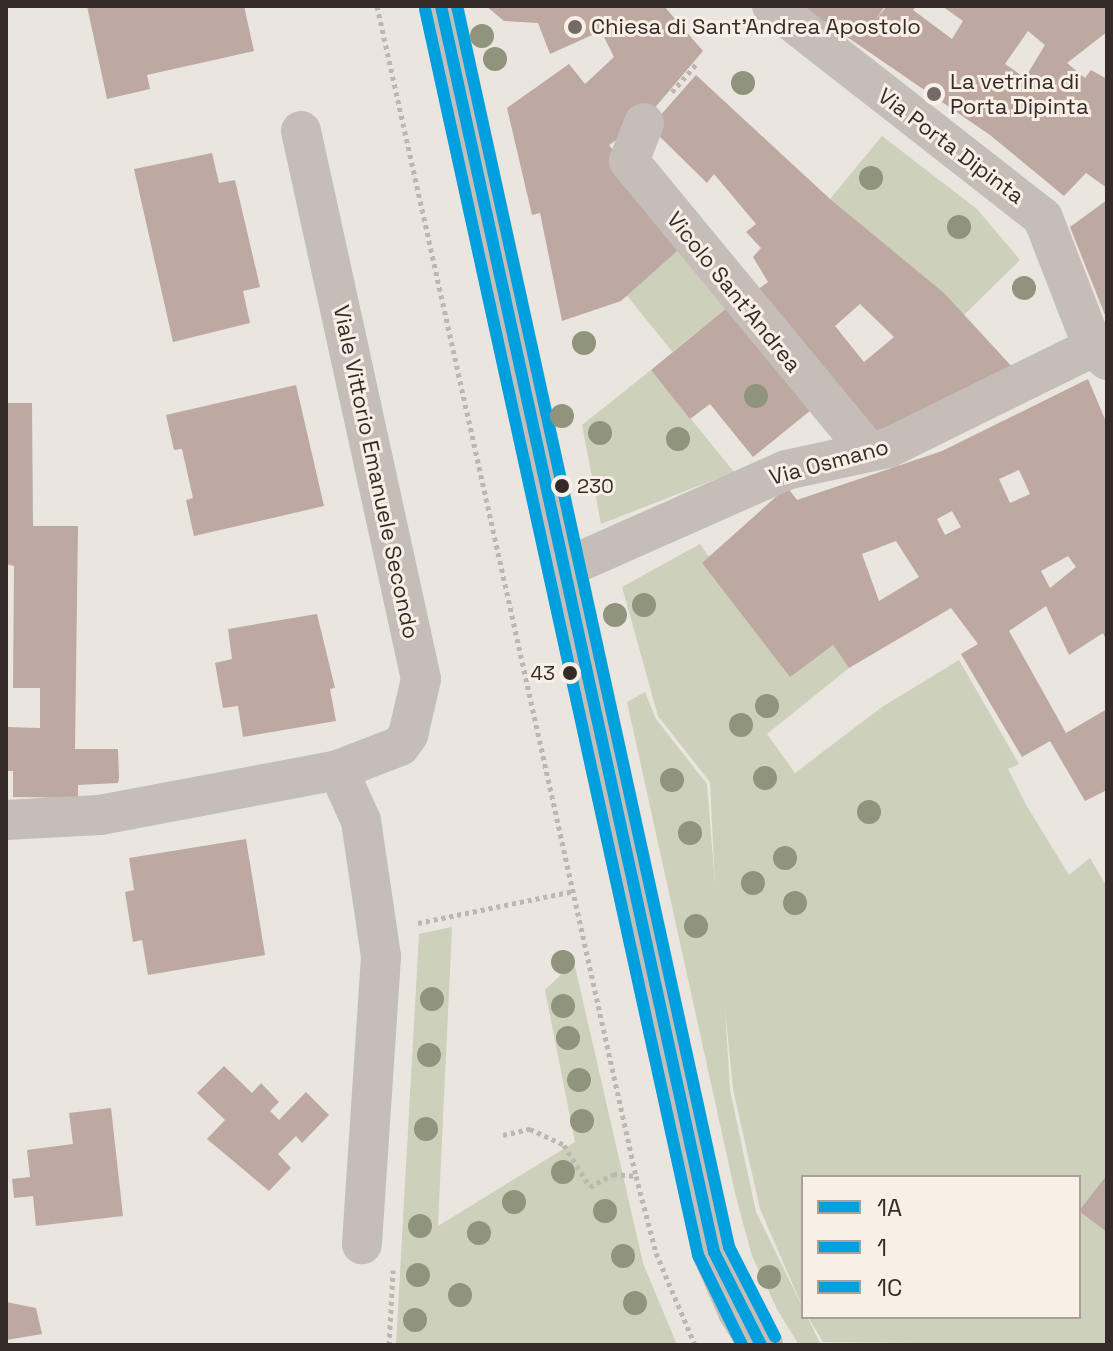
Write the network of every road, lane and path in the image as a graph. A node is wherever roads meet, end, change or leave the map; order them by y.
1 (377, 6) edge
2 (441, 6) edge
3 (772, 6) edge
4 (644, 123) dead end
5 (301, 131) dead end
6 (1100, 354) edge
7 (868, 451) junction
8 (563, 569) junction
9 (338, 770) junction
10 (6, 820) edge
11 (574, 891) junction
12 (410, 925) dead end
13 (503, 1135) dead end
14 (636, 1176) junction
15 (362, 1244) dead end
16 (393, 1267) dead end
17 (389, 1345) edge
18 (695, 1345) edge
19 (761, 1345) edge

1 - 11 path
2 - 8 street
3 - 6 street, Via Porta Dipinta
4 - 7 street, Vicolo Sant'Andrea
5 - 9 street, Viale Vittorio Emanuele Secondo
6 - 7 street, Via Osmano
7 - 8 street, Via Osmano
8 - 19 street
9 - 10 street, Viale Vittorio Emanuele Secondo
9 - 15 street
11 - 12 path
11 - 14 path
13 - 14 path
14 - 18 path
16 - 17 path

